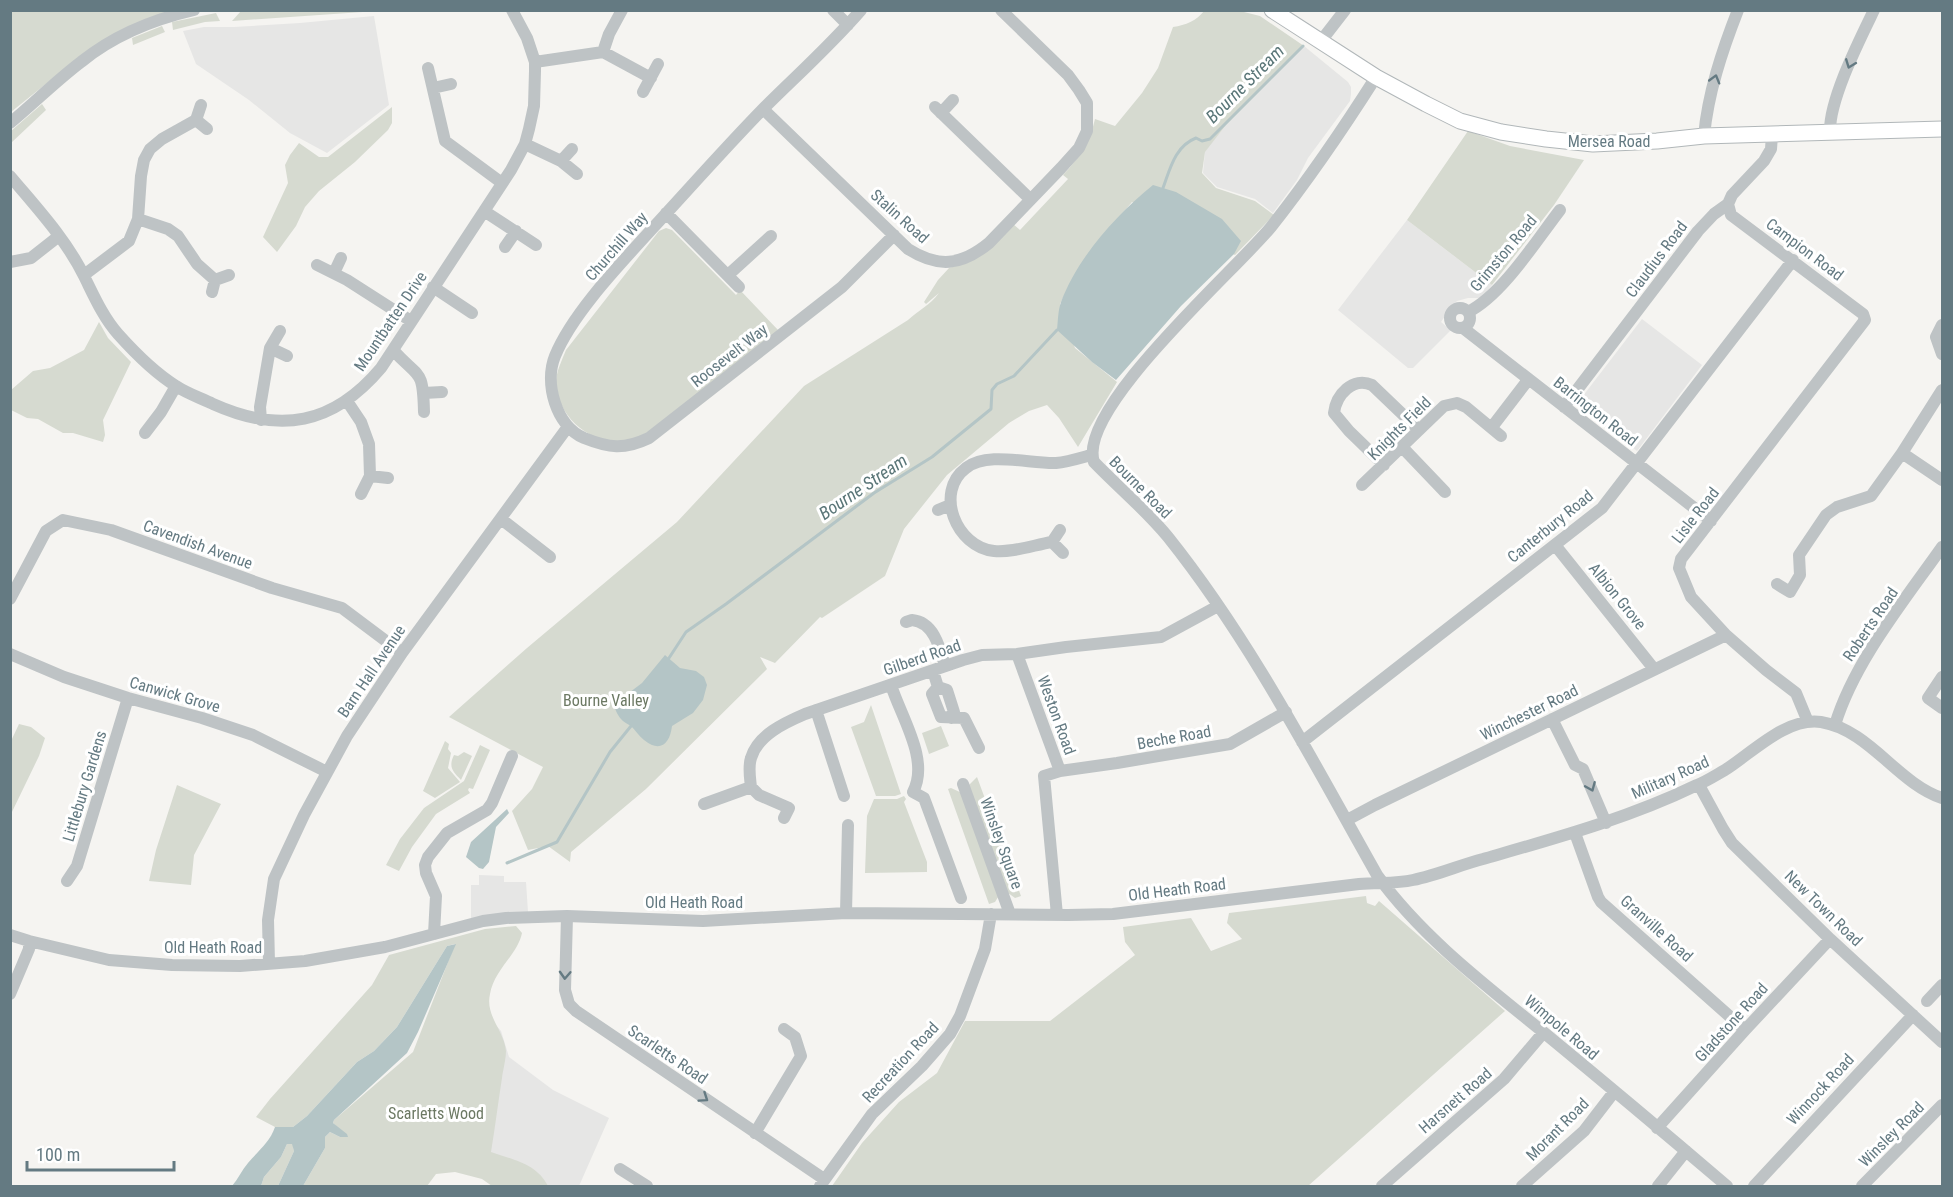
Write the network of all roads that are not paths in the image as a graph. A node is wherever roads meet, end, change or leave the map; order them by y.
1 (194, 10) edge
2 (512, 10) edge
3 (622, 10) edge
4 (833, 10) edge
5 (861, 10) edge
6 (1001, 10) edge
7 (1272, 10) edge
8 (1345, 10) edge
9 (1738, 10) edge
10 (1874, 10) edge
11 (848, 25) junction
12 (1321, 41) junction
13 (603, 52) junction
14 (535, 62) junction
15 (658, 64) dead end
16 (428, 68) dead end
17 (1376, 77) junction
18 (651, 78) junction
19 (450, 84) dead end
20 (433, 88) junction
21 (643, 92) dead end
22 (953, 100) dead end
23 (201, 105) dead end
24 (763, 109) junction
25 (196, 120) junction
26 (10, 123) edge
27 (207, 129) dead end
28 (1942, 129) edge
29 (1830, 132) junction
30 (1772, 135) junction
31 (1704, 136) junction
32 (525, 144) junction
33 (572, 148) dead end
34 (561, 161) junction
35 (577, 174) dead end
36 (10, 176) edge
37 (502, 183) junction
38 (1030, 199) junction
39 (1728, 204) junction
40 (1560, 210) dead end
41 (484, 211) junction
42 (666, 213) junction
43 (138, 219) junction
44 (516, 231) junction
45 (894, 235) junction
46 (59, 236) junction
47 (771, 236) dead end
48 (536, 245) dead end
49 (506, 247) dead end
50 (341, 258) dead end
51 (1793, 260) junction
52 (10, 262) edge
53 (316, 265) dead end
54 (334, 273) junction
55 (84, 275) junction
56 (229, 275) dead end
57 (728, 275) junction
58 (215, 280) junction
59 (739, 286) dead end
60 (434, 287) junction
61 (212, 292) dead end
62 (1468, 312) joint
63 (472, 313) dead end
64 (1865, 320) joint
65 (411, 321) junction
66 (1942, 325) edge
67 (280, 331) dead end
68 (270, 348) junction
69 (393, 350) junction
70 (1942, 354) edge
71 (287, 356) dead end
72 (1528, 380) junction
73 (176, 386) junction
74 (1942, 390) edge
75 (441, 392) dead end
76 (424, 393) junction
77 (347, 401) junction
78 (1564, 406) junction
79 (424, 412) dead end
80 (261, 420) junction
81 (567, 428) junction
82 (1419, 430) junction
83 (145, 433) dead end
84 (1402, 447) junction
85 (1902, 453) junction
86 (1091, 455) junction
87 (1637, 463) junction
88 (1384, 465) junction
89 (370, 476) junction
90 (388, 478) dead end
91 (1942, 480) edge
92 (1362, 485) dead end
93 (1445, 492) dead end
94 (361, 494) dead end
95 (501, 519) junction
96 (1711, 521) junction
97 (1060, 530) dead end
98 (1052, 542) junction
99 (1555, 545) junction
100 (1942, 547) edge
101 (1063, 553) dead end
102 (550, 557) dead end
103 (1777, 584) dead end
104 (10, 599) edge
105 (1218, 606) junction
106 (906, 622) dead end
107 (1726, 635) junction
108 (402, 653) junction
109 (10, 654) edge
110 (1017, 654) junction
111 (939, 668) junction
112 (1654, 669) junction
113 (1942, 677) edge
114 (891, 686) junction
115 (128, 698) junction
116 (1942, 708) edge
117 (816, 710) junction
118 (1286, 712) junction
119 (1552, 719) junction
120 (1808, 722) junction
121 (1835, 725) junction
122 (1302, 742) junction
123 (979, 748) dead end
124 (512, 756) dead end
125 (1060, 771) junction
126 (327, 772) junction
127 (963, 784) dead end
128 (1699, 785) junction
129 (751, 787) junction
130 (843, 796) dead end
131 (1942, 798) edge
132 (704, 804) dead end
133 (784, 818) dead end
134 (1347, 820) junction
135 (1606, 823) junction
136 (848, 825) dead end
137 (1575, 833) junction
138 (67, 881) dead end
139 (1384, 884) junction
140 (961, 898) dead end
141 (846, 913) junction
142 (991, 914) junction
143 (1010, 914) junction
144 (1057, 915) junction
145 (567, 916) junction
146 (434, 934) junction
147 (10, 935) edge
148 (1830, 939) junction
149 (29, 941) junction
150 (269, 963) junction
151 (1942, 985) edge
152 (10, 994) edge
153 (1927, 1001) dead end
154 (1912, 1015) junction
155 (784, 1029) dead end
156 (1745, 1030) junction
157 (1543, 1033) junction
158 (1942, 1042) edge
159 (1614, 1092) junction
160 (1942, 1105) edge
161 (1657, 1128) junction
162 (754, 1133) junction
163 (1686, 1151) junction
164 (620, 1169) dead end
165 (822, 1183) edge
166 (647, 1186) edge
167 (1382, 1186) edge
168 (1522, 1186) edge
169 (1658, 1186) edge
170 (1726, 1186) edge
171 (1754, 1186) edge
172 (1862, 1186) edge

1 - 26 street
2 - 14 street, Mountbatten Drive
3 - 13 street
4 - 11 street
5 - 11 street
6 - 38 street, Stalin Road
7 - 12 main road, Mersea Road
8 - 12 street
31 -> 9 street
10 -> 29 street
11 - 24 street
12 - 17 main road, Mersea Road
13 - 14 street
13 - 18 street
14 - 32 street, Mountbatten Drive
15 - 18 street
16 - 20 street
17 - 31 main road, Mersea Road
17 - 86 street, Bourne Road
18 - 21 street
19 - 20 street
20 - 37 street
22 - 38 street
23 - 25 street
24 - 42 street, Churchill Way
24 - 45 street, Stalin Road
25 - 27 street
25 - 43 street
28 - 29 main road, Mersea Road
29 - 30 main road, Mersea Road
30 - 31 main road, Mersea Road
30 - 39 street, Claudius Road
32 - 34 street
32 - 37 street, Mountbatten Drive
33 - 34 street
34 - 35 street
36 - 46 street, Mountbatten Drive
37 - 41 street, Mountbatten Drive
38 - 45 street, Stalin Road
39 - 51 street, Campion Road
39 - 78 street, Claudius Road
40 - 62 street, Grimston Road
41 - 44 street
41 - 60 street, Mountbatten Drive
42 - 57 street
42 - 81 street, Churchill Way
43 - 55 street
43 - 58 street
44 - 48 street
44 - 49 street
45 - 81 street, Roosevelt Way
46 - 52 street
46 - 55 street, Mountbatten Drive
47 - 57 street
50 - 54 street
51 - 64 street, Campion Road
51 - 87 street, Canterbury Road
53 - 54 street
54 - 65 street
55 - 73 street, Mountbatten Drive
56 - 58 street
57 - 59 street
58 - 61 street
60 - 63 street
60 - 65 street, Mountbatten Drive
62 - 72 street, Barrington Road
64 - 96 street, Lisle Road
65 - 69 street, Mountbatten Drive
66 - 70 street
67 - 68 street
68 - 71 street
68 - 80 street
69 - 76 street
69 - 77 street, Mountbatten Drive
72 - 78 street, Barrington Road
72 - 82 street, Knights Field
73 - 80 street, Mountbatten Drive
73 - 83 street
74 - 85 street
75 - 76 street
76 - 79 street
77 - 80 street, Mountbatten Drive
77 - 89 street
78 - 87 street, Barrington Road
81 - 95 street, Barn Hall Avenue
82 - 84 street, Knights Field
82 - 88 street
84 - 88 street, Knights Field
84 - 93 street
85 - 91 street
85 - 103 street
86 - 98 street
86 - 105 street, Bourne Road
87 - 96 street, Barrington Road
87 - 99 street, Canterbury Road
88 - 92 street, Knights Field
89 - 90 street
89 - 94 street
95 - 102 street
95 - 108 street, Barn Hall Avenue
96 - 107 street, Lisle Road
97 - 98 street
98 - 101 street
99 - 112 street, Albion Grove
99 - 122 street, Canterbury Road
100 - 121 street, Roberts Road
104 - 108 street, Cavendish Avenue
105 - 110 street, Gilberd Road
105 - 118 street, Bourne Road
106 - 111 street
107 - 112 street, Winchester Road
107 - 120 street, Lisle Road
108 - 126 street, Barn Hall Avenue
109 - 115 street, Canwick Grove
110 - 111 street, Gilberd Road
110 - 125 street, Weston Road
111 - 114 street, Gilberd Road
111 - 123 street
112 - 119 street, Winchester Road
113 - 116 street
114 - 117 street, Gilberd Road
114 - 140 street
115 - 126 street, Canwick Grove
115 - 138 street, Littlebury Gardens
117 - 129 street, Gilberd Road
117 - 130 street
118 - 122 street, Bourne Road
118 - 125 street, Beche Road
119 - 134 street, Winchester Road
119 -> 135 street
120 - 121 street, Military Road
120 - 128 street, Military Road
121 - 131 street, Military Road
122 - 134 street, Bourne Road
124 - 146 street
125 - 144 street, Weston Road
126 - 150 street, Barn Hall Avenue
127 - 143 street, Winsley Square
128 - 135 street, Military Road
128 - 148 street, New Town Road
129 - 132 street
129 - 133 street
134 - 139 street, Bourne Road
135 - 137 street, Military Road
136 - 141 street
137 - 139 street, Military Road
137 - 156 street, Granville Road
139 - 144 street, Old Heath Road
139 - 157 street, Wimpole Road
141 - 142 street, Old Heath Road
141 - 145 street, Old Heath Road
142 - 143 street, Old Heath Road
142 - 165 street, Recreation Road
143 - 144 street, Old Heath Road
145 - 146 street, Old Heath Road
145 -> 162 street, Scarletts Road
146 - 150 street, Old Heath Road
147 - 149 street, Old Heath Road
148 - 154 street, New Town Road
148 - 156 street, Gladstone Road
149 - 150 street, Old Heath Road
149 - 152 street
151 - 153 street
154 - 158 street, New Town Road
154 - 171 street, Winnock Road
155 - 162 street
156 - 161 street, Gladstone Road
157 - 159 street, Wimpole Road
157 - 167 street, Harsnett Road
159 - 161 street, Wimpole Road
159 - 168 street, Morant Road
160 - 172 street, Winsley Road
161 - 163 street, Wimpole Road
162 - 165 street, Scarletts Road
163 - 169 street
163 - 170 street, Wimpole Road
164 - 166 street

